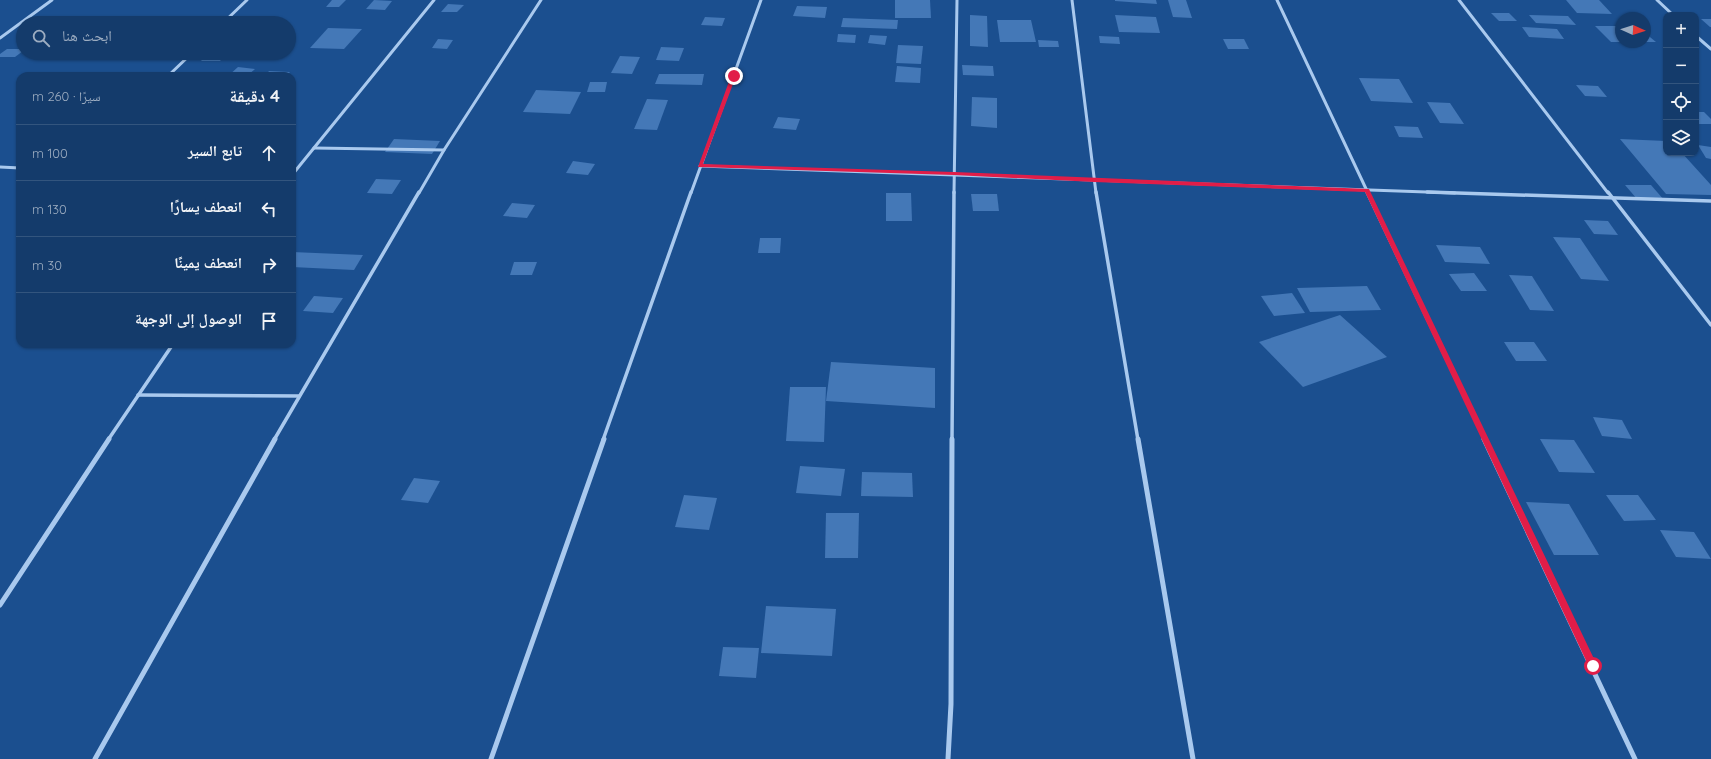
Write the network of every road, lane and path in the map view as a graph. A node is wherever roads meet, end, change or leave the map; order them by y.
1 (52, 0) edge
2 (247, 0) edge
3 (434, 0) edge
4 (541, 0) edge
5 (761, 0) edge
6 (957, 0) edge
7 (1072, 0) edge
8 (1277, 0) edge
9 (1459, 0) edge
10 (1657, 0) edge
11 (1670, 12) edge
12 (30, 16) edge
13 (230, 16) edge
14 (16, 26) edge
15 (0, 38) edge
16 (1699, 39) edge
17 (1711, 49) edge
18 (185, 60) edge
19 (172, 72) edge
20 (314, 148) junction
21 (444, 150) junction
22 (700, 166) junction
23 (0, 167) edge
24 (16, 168) edge
25 (296, 169) edge
26 (954, 174) junction
27 (1094, 180) junction
28 (1367, 190) junction
29 (1614, 198) junction
30 (1711, 201) edge
31 (1711, 325) edge
32 (170, 348) edge
33 (138, 395) junction
34 (299, 396) junction
35 (0, 605) edge
36 (95, 759) edge
37 (491, 759) edge
38 (948, 759) edge
39 (1193, 759) edge
40 (1635, 759) edge

1 - 12 street
2 - 13 street
3 - 20 street
4 - 21 street
5 - 22 street
6 - 26 street
7 - 27 street
8 - 28 street
9 - 29 street
10 - 11 street
14 - 15 street
16 - 17 street
18 - 19 street
20 - 21 street
20 - 25 street
21 - 34 street
22 - 26 street
22 - 37 street
23 - 24 street
26 - 27 street
26 - 38 street
27 - 28 street
27 - 39 street
28 - 29 street
28 - 40 street
29 - 30 street
29 - 31 street
32 - 33 street
33 - 34 street
33 - 35 street
34 - 36 street

